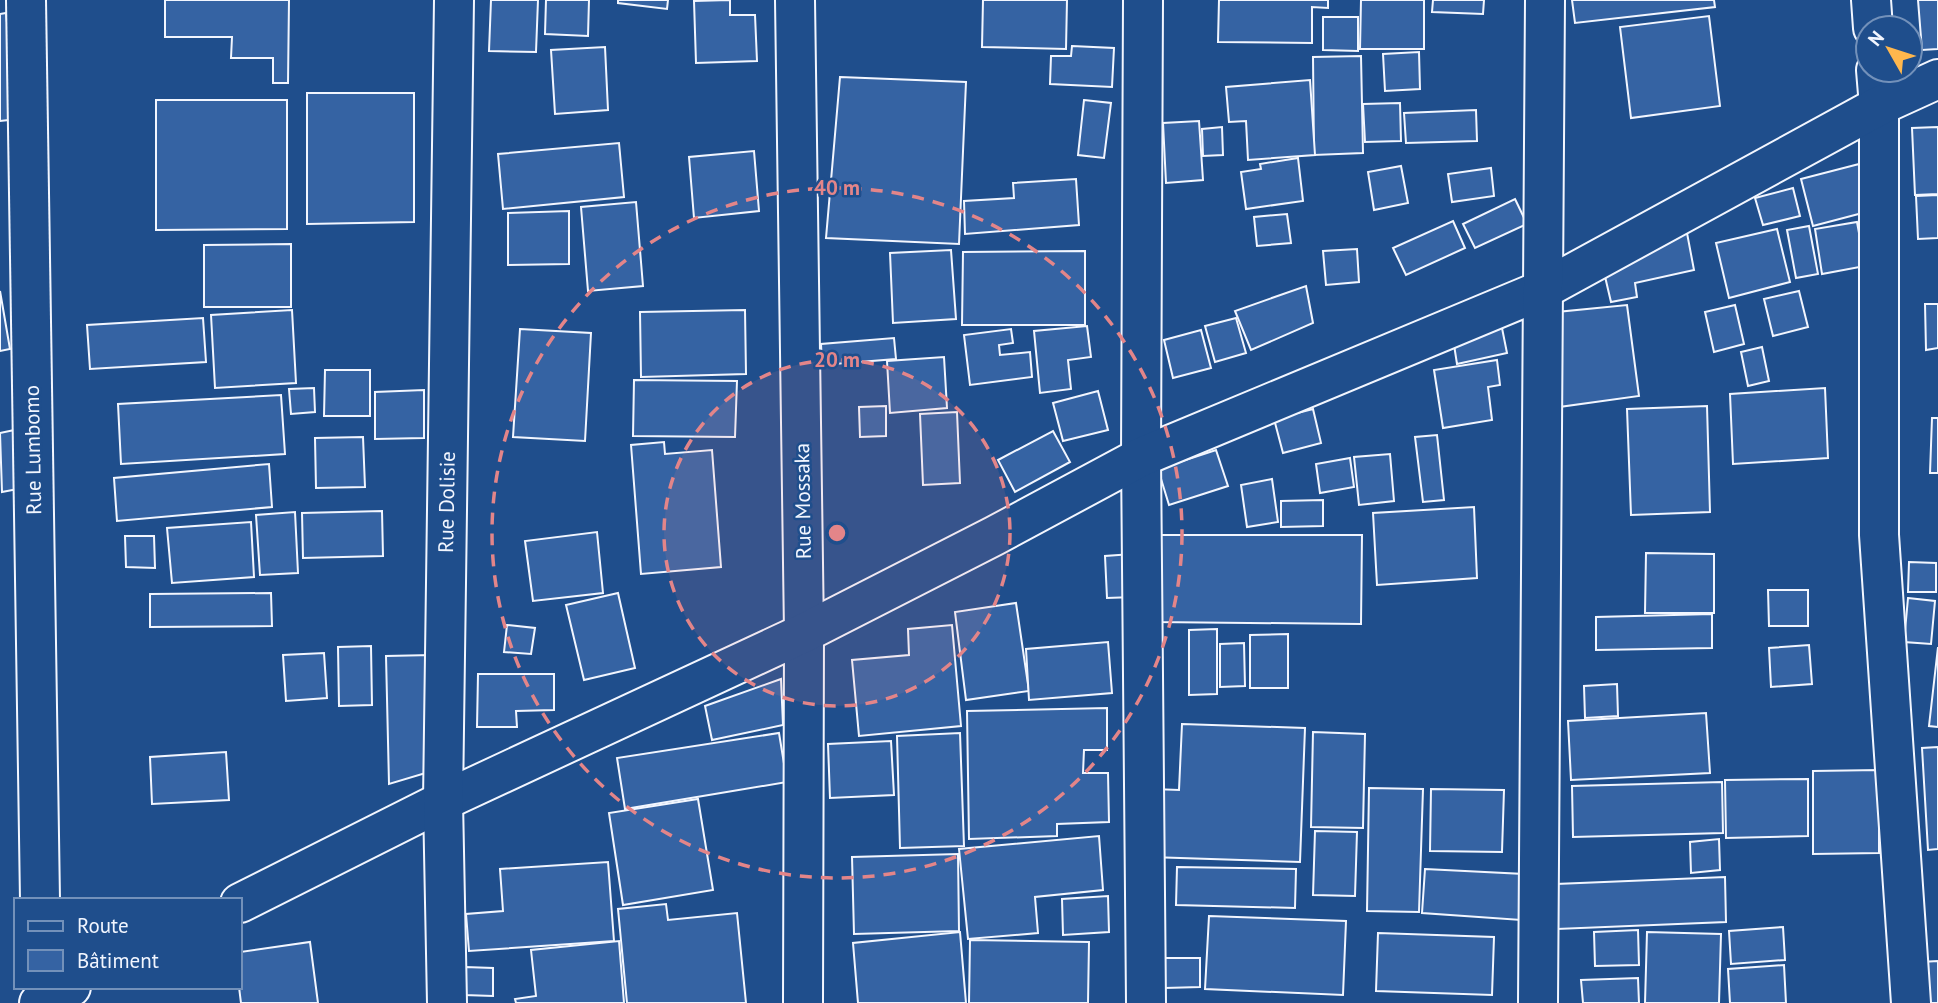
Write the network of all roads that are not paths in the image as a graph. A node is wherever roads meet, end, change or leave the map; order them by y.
1 (26, 0) edge
2 (454, 0) edge
3 (795, 0) edge
4 (1143, 0) edge
5 (1545, 0) edge
6 (1938, 79) edge
7 (1877, 88) edge
8 (1542, 290) junction
9 (1141, 457) junction
10 (804, 633) junction
11 (443, 801) junction
12 (40, 898) edge
13 (242, 902) edge
14 (447, 1003) edge
15 (803, 1003) edge
16 (1146, 1003) edge
17 (1538, 1003) edge
18 (1910, 1003) edge

1 - 12 street, Rue Lumbomo
2 - 11 street, Rue Dolisie
3 - 10 street, Rue Mossaka
4 - 9 street
5 - 8 street
6 - 7 street
7 - 8 street
7 - 18 street
8 - 9 street
8 - 17 street
9 - 10 street
9 - 16 street
10 - 11 street
10 - 15 street, Rue Mossaka
11 - 13 street
11 - 14 street, Rue Dolisie

